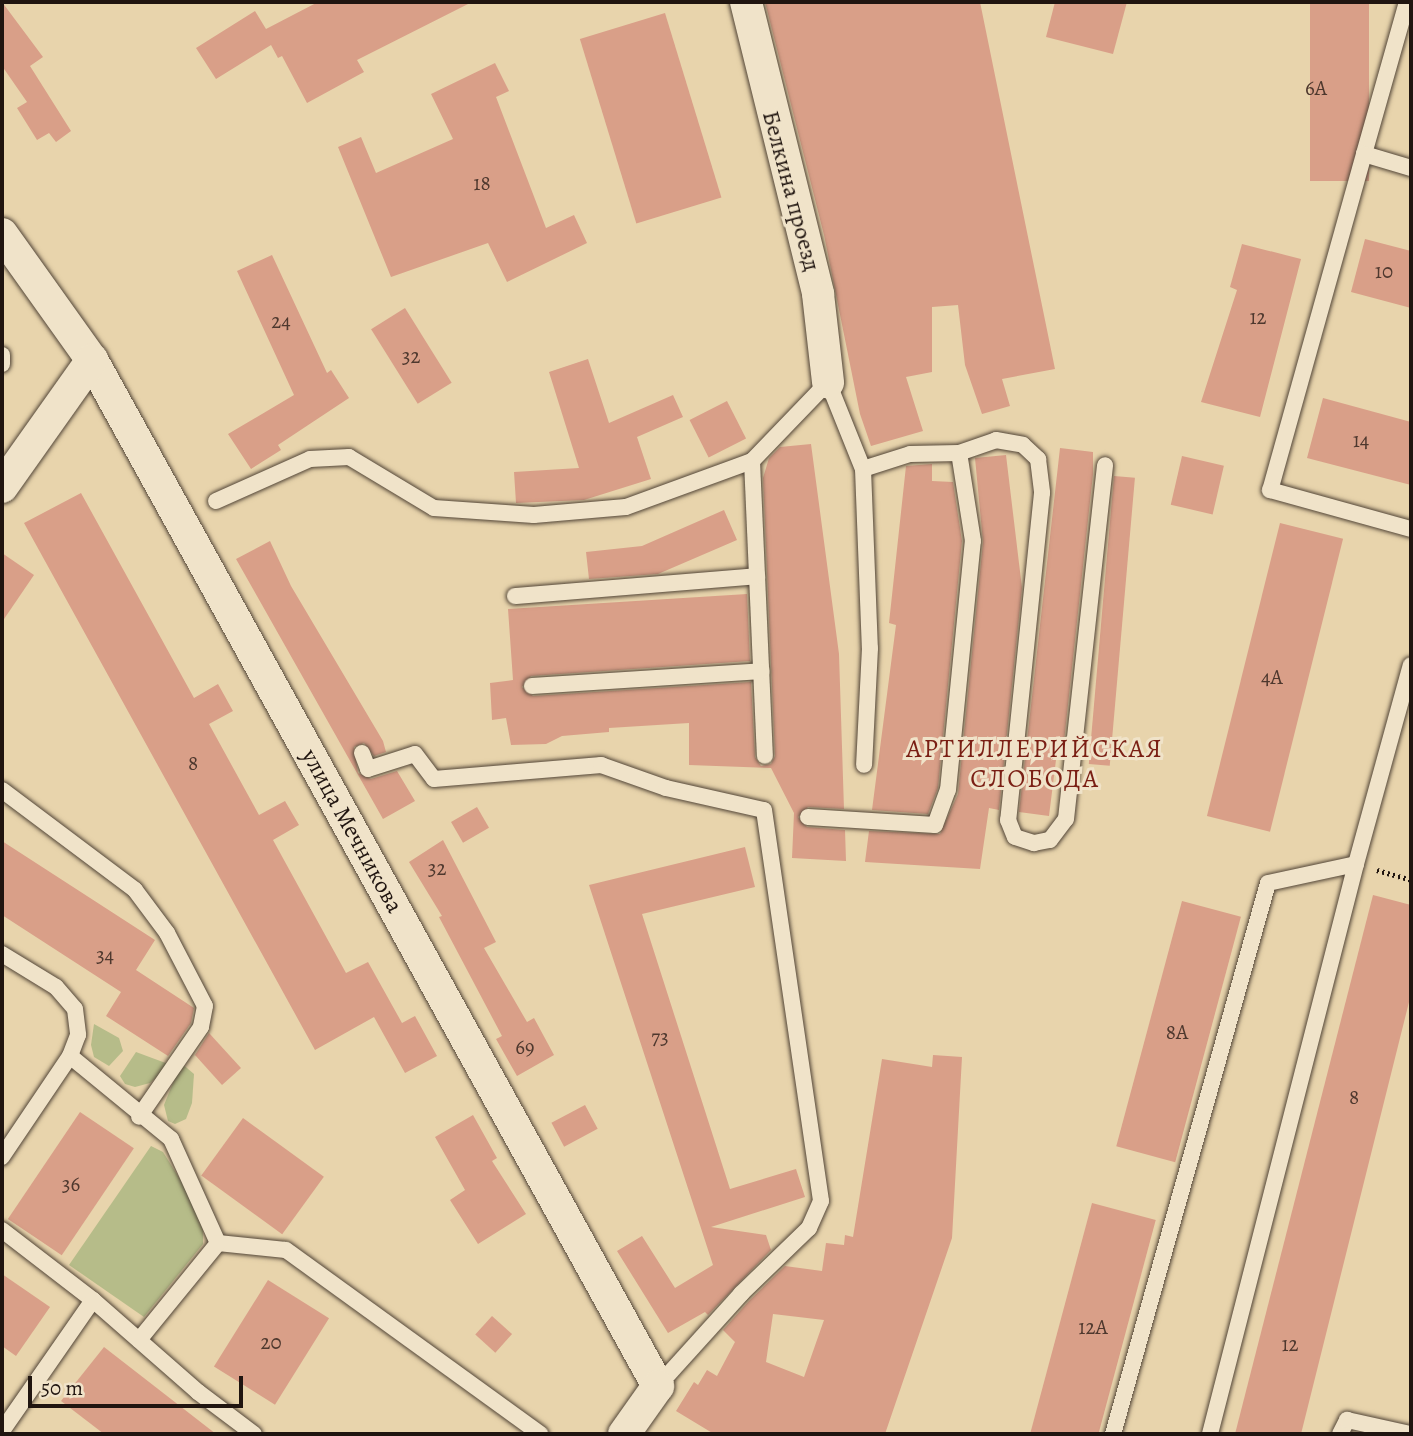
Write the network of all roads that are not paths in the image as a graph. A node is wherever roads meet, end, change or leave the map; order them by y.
1 (746, 2) edge
2 (1407, 2) edge
3 (1364, 154) junction
4 (1411, 168) edge
5 (2, 234) edge
6 (2, 355) edge
7 (92, 360) junction
8 (2, 364) edge
9 (828, 382) junction
10 (959, 453) junction
11 (752, 461) junction
12 (1105, 465) dead end
13 (863, 469) junction
14 (2, 487) edge
15 (216, 501) dead end
16 (1411, 529) edge
17 (757, 576) junction
18 (515, 596) dead end
19 (1411, 665) edge
20 (762, 671) junction
21 (531, 686) dead end
22 (362, 753) dead end
23 (765, 756) dead end
24 (864, 765) dead end
25 (2, 790) edge
26 (808, 817) dead end
27 (1356, 864) junction
28 (2, 954) edge
29 (70, 1056) junction
30 (139, 1117) junction
31 (2, 1157) edge
32 (2, 1230) edge
33 (218, 1243) junction
34 (93, 1300) junction
35 (139, 1340) junction
36 (658, 1386) junction
37 (2, 1431) edge
38 (254, 1434) edge
39 (540, 1434) edge
40 (624, 1434) edge
41 (1113, 1434) edge
42 (1210, 1434) edge
43 (1340, 1434) edge
44 (1409, 1434) edge

1 - 9 street, Белкина проезд
2 - 3 lane
3 - 4 lane
3 - 16 lane
5 - 7 street, улица Мечникова
6 - 8 lane
7 - 14 street
7 - 36 street, улица Мечникова
9 - 11 lane
9 - 13 lane
10 - 12 lane
10 - 13 lane
10 - 26 lane
11 - 15 lane
11 - 17 lane
13 - 24 lane
17 - 18 lane
17 - 20 lane
19 - 27 lane
20 - 21 lane
20 - 23 lane
22 - 36 lane
25 - 30 lane
27 - 41 lane
27 - 42 lane
28 - 29 lane
29 - 30 lane
29 - 31 lane
30 - 33 lane
32 - 34 lane
33 - 35 lane
33 - 39 lane
34 - 35 lane
34 - 37 lane
35 - 38 lane
36 - 40 street
43 - 44 lane

